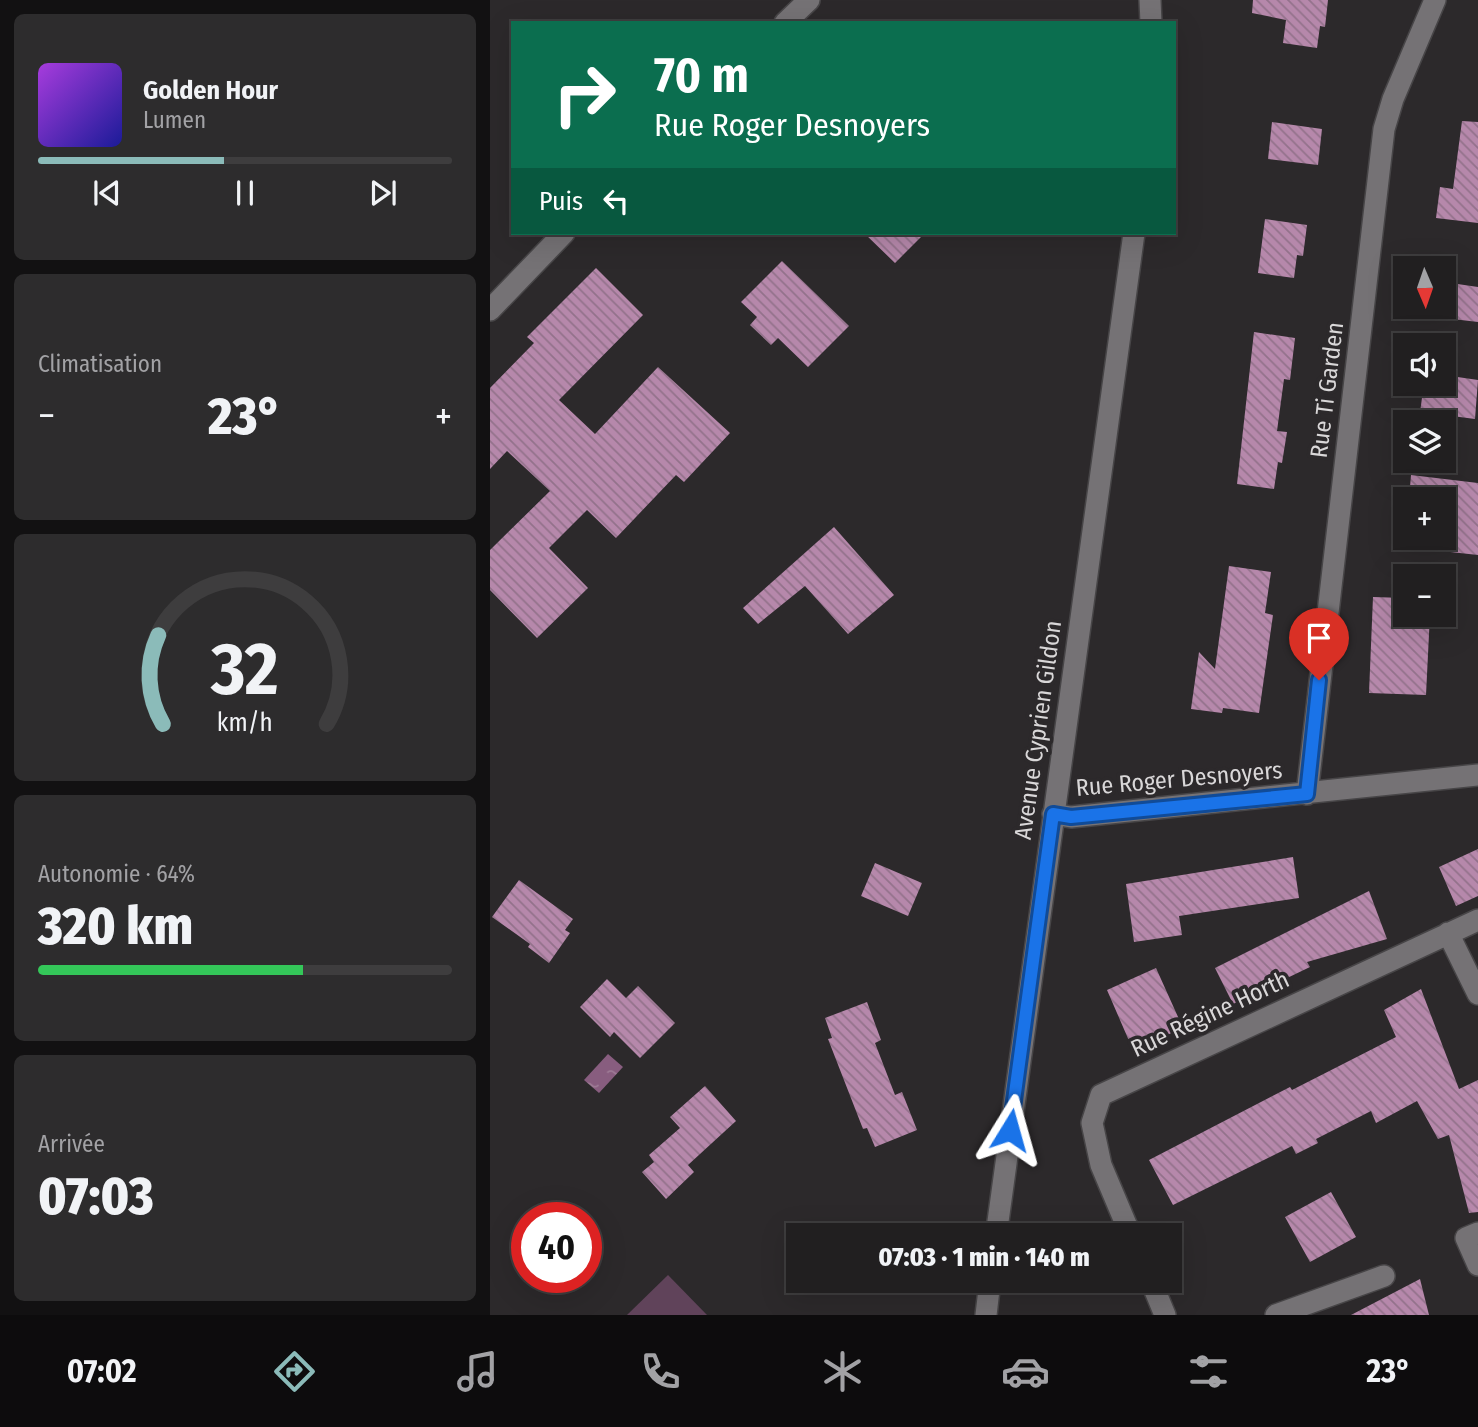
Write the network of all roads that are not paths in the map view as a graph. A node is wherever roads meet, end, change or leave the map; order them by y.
1 (809, 0) edge
2 (1150, 0) edge
3 (1435, 0) edge
4 (787, 21) edge
5 (1151, 21) edge
6 (562, 235) edge
7 (1133, 235) edge
8 (490, 310) edge
9 (1478, 775) edge
10 (1307, 794) junction
11 (1053, 814) junction
12 (1478, 920) edge
13 (1448, 933) junction
14 (1478, 994) edge
15 (998, 1223) edge
16 (1126, 1223) edge
17 (1478, 1233) edge
18 (1478, 1265) edge
19 (1384, 1276) dead end
20 (989, 1293) edge
21 (1156, 1293) edge
22 (986, 1315) edge
23 (1165, 1315) edge
24 (1276, 1315) edge

1 - 4 street
2 - 5 street
3 - 10 street, Rue Ti Garden
6 - 8 street
7 - 11 street, Avenue Cyprien Gildon
9 - 10 street, Rue Roger Desnoyers
10 - 11 street, Rue Roger Desnoyers
11 - 15 street, Avenue Cyprien Gildon
12 - 13 street, Rue Régine Horth
13 - 14 street
13 - 16 street, Rue Régine Horth
17 - 18 street
19 - 24 street
20 - 22 street
21 - 23 street

